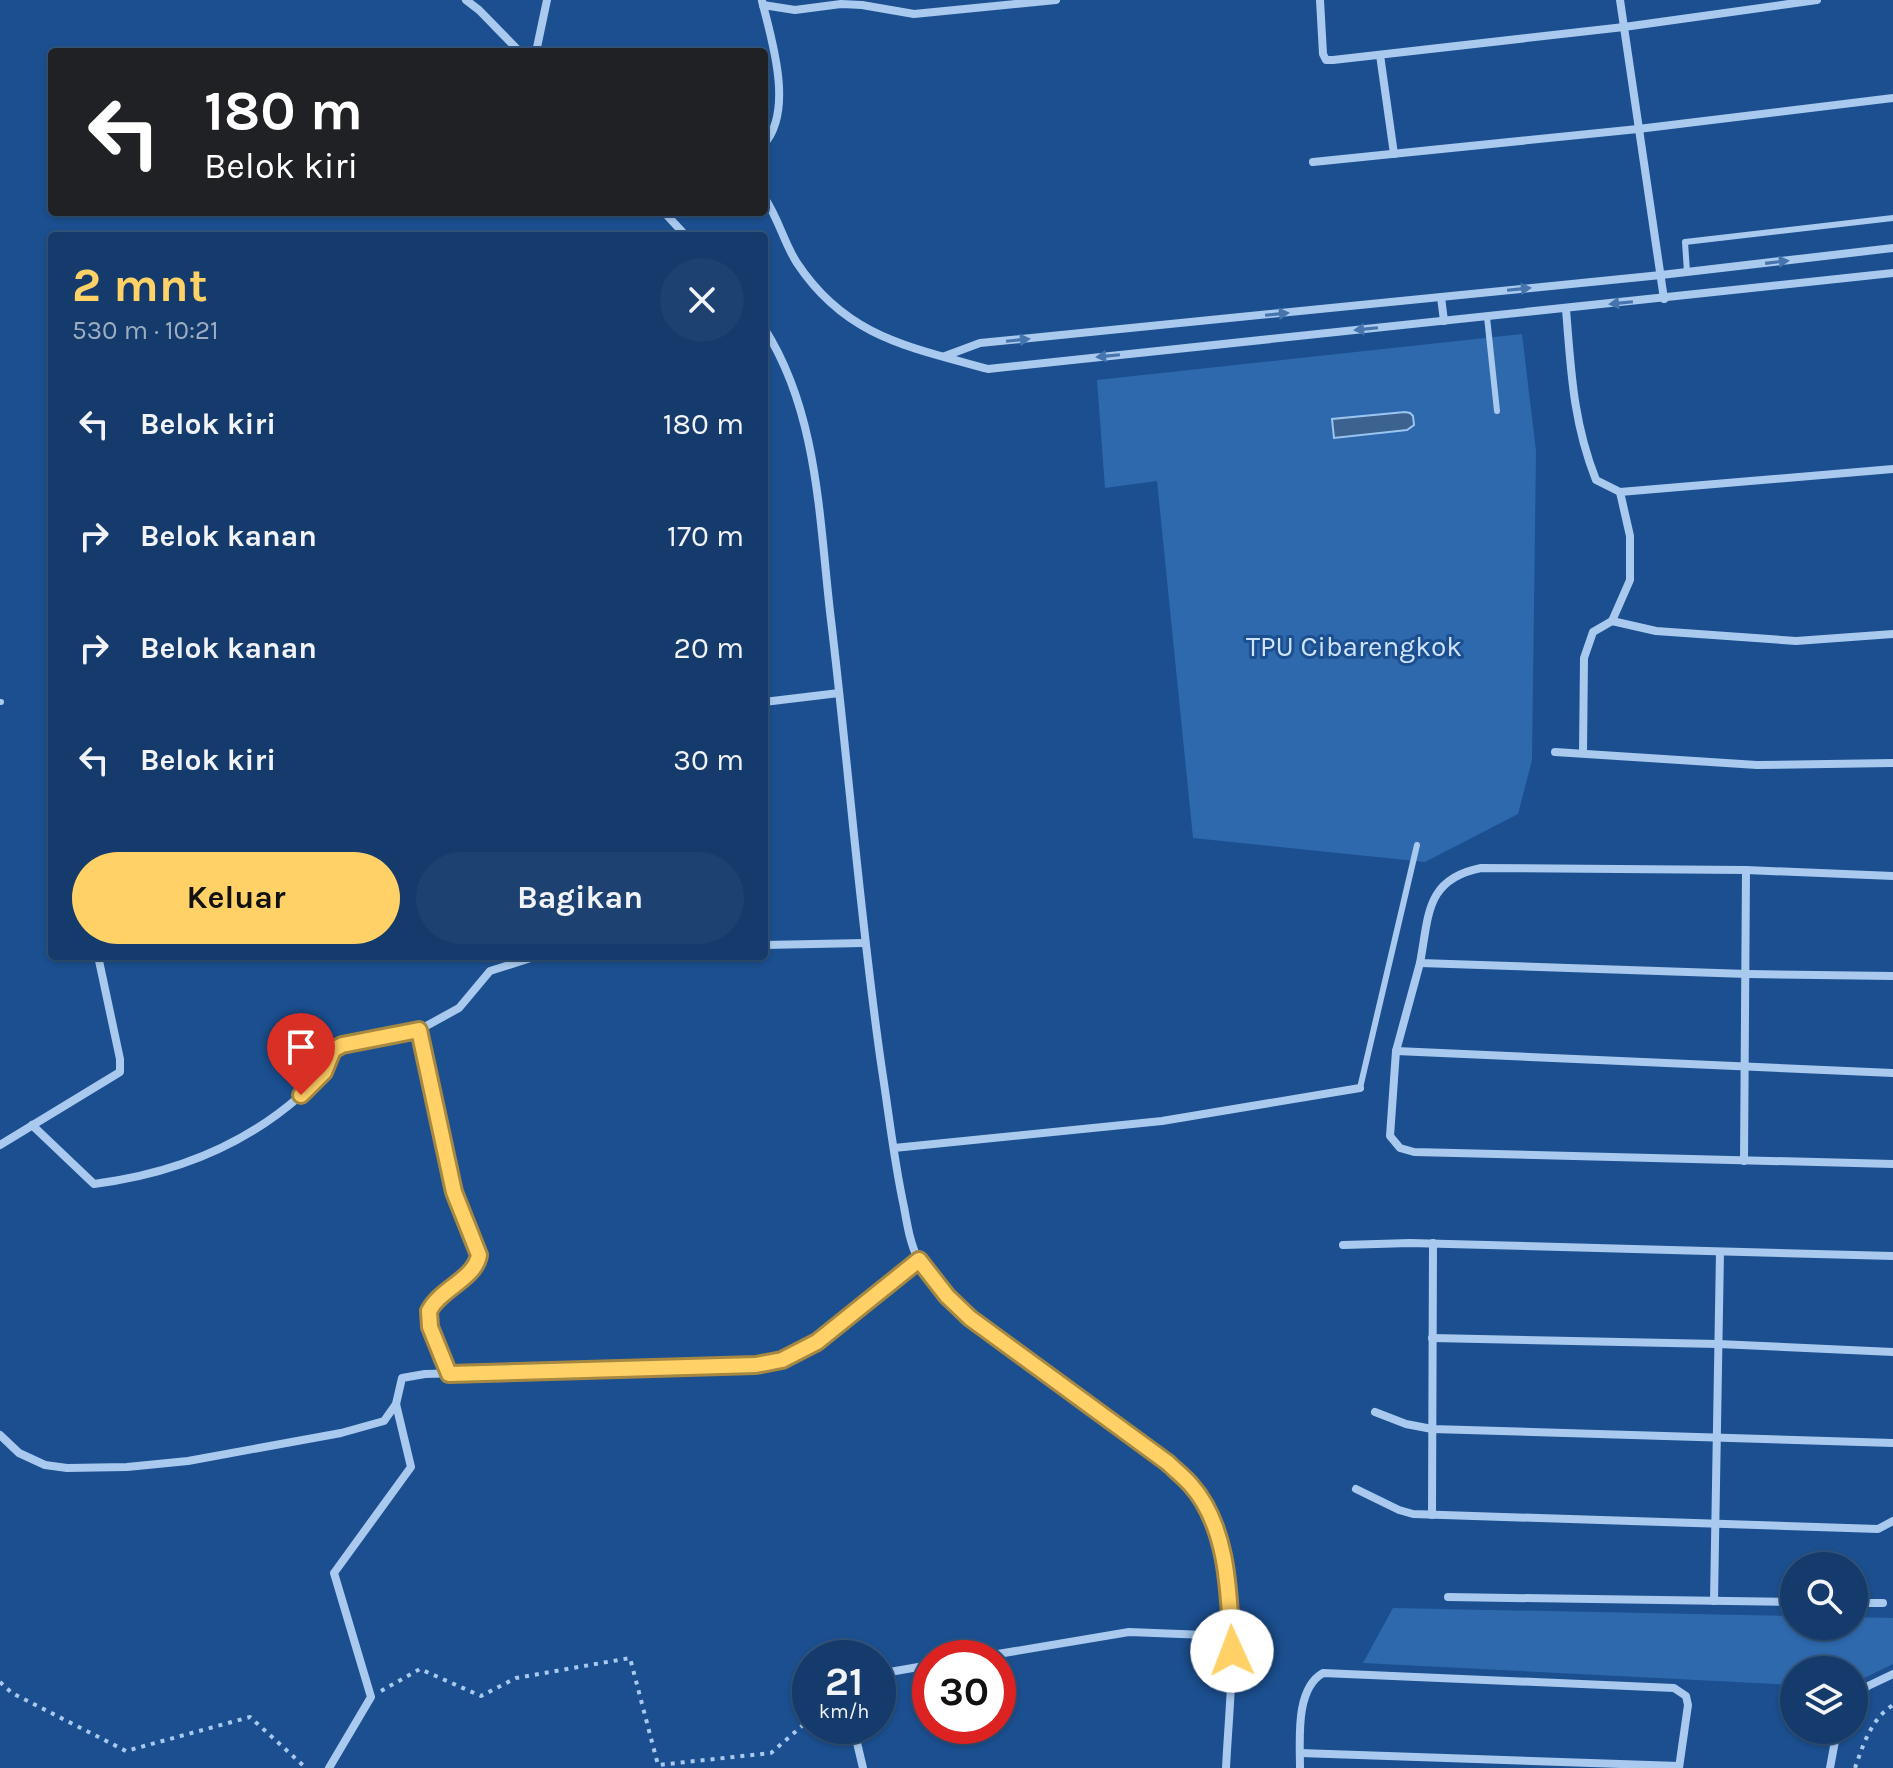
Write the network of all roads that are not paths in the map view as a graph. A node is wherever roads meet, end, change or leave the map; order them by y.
1 (466, 0) edge
2 (547, 0) edge
3 (1056, 0) edge
4 (1320, 0) edge
5 (1620, 0) edge
6 (1817, 0) edge
7 (762, 2) edge
8 (841, 2) edge
9 (1624, 27) junction
10 (516, 48) edge
11 (537, 48) edge
12 (1380, 55) junction
13 (1893, 98) edge
14 (1638, 129) junction
15 (768, 138) edge
16 (1394, 154) junction
17 (1313, 162) dead end
18 (768, 205) edge
19 (668, 216) edge
20 (1893, 218) edge
21 (682, 232) edge
22 (1893, 248) edge
23 (1687, 272) junction
24 (1893, 273) edge
25 (1661, 275) junction
26 (1441, 297) junction
27 (1664, 299) junction
28 (1566, 309) junction
29 (1487, 317) junction
30 (1444, 321) junction
31 (768, 336) edge
32 (943, 357) junction
33 (1497, 411) dead end
34 (1893, 469) edge
35 (1620, 492) junction
36 (1612, 621) junction
37 (1893, 634) edge
38 (839, 693) junction
39 (768, 702) edge
40 (1555, 752) dead end
41 (1583, 753) junction
42 (1893, 763) edge
43 (1417, 845) dead end
44 (1746, 870) junction
45 (1893, 876) edge
46 (864, 943) junction
47 (768, 945) edge
48 (99, 960) edge
49 (524, 960) edge
50 (1420, 963) junction
51 (1747, 974) junction
52 (1893, 976) edge
53 (419, 1030) junction
54 (1396, 1051) junction
55 (1743, 1068) junction
56 (1893, 1073) edge
57 (1360, 1088) joint
58 (32, 1125) junction
59 (0, 1145) edge
60 (894, 1148) junction
61 (1744, 1161) junction
62 (1893, 1164) edge
63 (1433, 1243) junction
64 (1343, 1245) dead end
65 (1720, 1252) junction
66 (1893, 1256) edge
67 (919, 1260) junction
68 (1432, 1338) junction
69 (1718, 1344) junction
70 (1893, 1352) edge
71 (449, 1374) junction
72 (396, 1404) junction
73 (1375, 1412) dead end
74 (1432, 1429) junction
75 (0, 1435) edge
76 (1717, 1437) junction
77 (1893, 1443) edge
78 (1356, 1489) dead end
79 (1432, 1515) junction
80 (1893, 1521) edge
81 (1716, 1523) junction
82 (1448, 1597) dead end
83 (1714, 1601) junction
84 (1780, 1602) edge
85 (1868, 1603) edge
86 (1883, 1603) dead end
87 (1231, 1636) junction
88 (1016, 1651) edge
89 (1893, 1674) edge
90 (1868, 1686) edge
91 (857, 1744) edge
92 (1834, 1744) edge
93 (1300, 1753) junction
94 (1679, 1767) edge
95 (329, 1768) edge
96 (863, 1768) edge
97 (1226, 1768) edge
98 (1300, 1768) edge
99 (1830, 1768) edge

1 - 10 street
2 - 11 street
3 - 8 street
4 - 12 street
5 - 9 street
6 - 9 street
7 - 8 street
7 - 15 street
9 - 12 street
9 - 14 street
12 - 16 street
13 - 14 street
14 - 16 street
14 - 25 street
16 - 17 street
18 - 32 street
19 - 21 street
20 - 23 lane
23 -> 22 street
23 - 25 street
24 - 27 street
26 -> 25 street
25 - 27 street
26 - 30 street
32 -> 26 street
27 -> 28 street
28 - 29 street
28 - 35 street
29 - 30 street
29 - 33 lane
30 -> 32 street
31 - 38 street
34 - 35 street
35 - 36 street
36 - 37 street
36 - 41 street
38 - 39 street
38 - 46 street
40 - 41 street
41 - 42 street
43 - 57 lane
44 - 45 street
44 - 50 street
44 - 51 street
46 - 47 street
46 - 60 street
48 - 58 street
49 - 53 street
50 - 51 street
50 - 54 street
51 - 52 street
51 - 55 street
53 - 58 street
53 - 71 street
54 - 55 street
54 - 61 street
55 - 56 street
55 - 61 street
57 - 60 street
58 - 59 street
60 - 67 street
61 - 62 street
63 - 64 street
63 - 65 street
63 - 68 street
65 - 66 street
65 - 69 street
67 - 71 street
67 - 87 street
68 - 69 street
68 - 74 street
69 - 70 street
69 - 76 street
71 - 72 street
72 - 75 street
72 - 95 street
73 - 74 street
74 - 76 street
74 - 79 street
76 - 77 street
76 - 81 street
78 - 79 street
79 - 81 street
80 - 81 street
81 - 83 street
82 - 83 street
83 - 84 street
85 - 86 street
87 - 88 street
87 - 97 street
89 - 90 street
91 - 96 street
92 - 99 street
93 - 94 street
93 - 94 street
93 - 98 street

